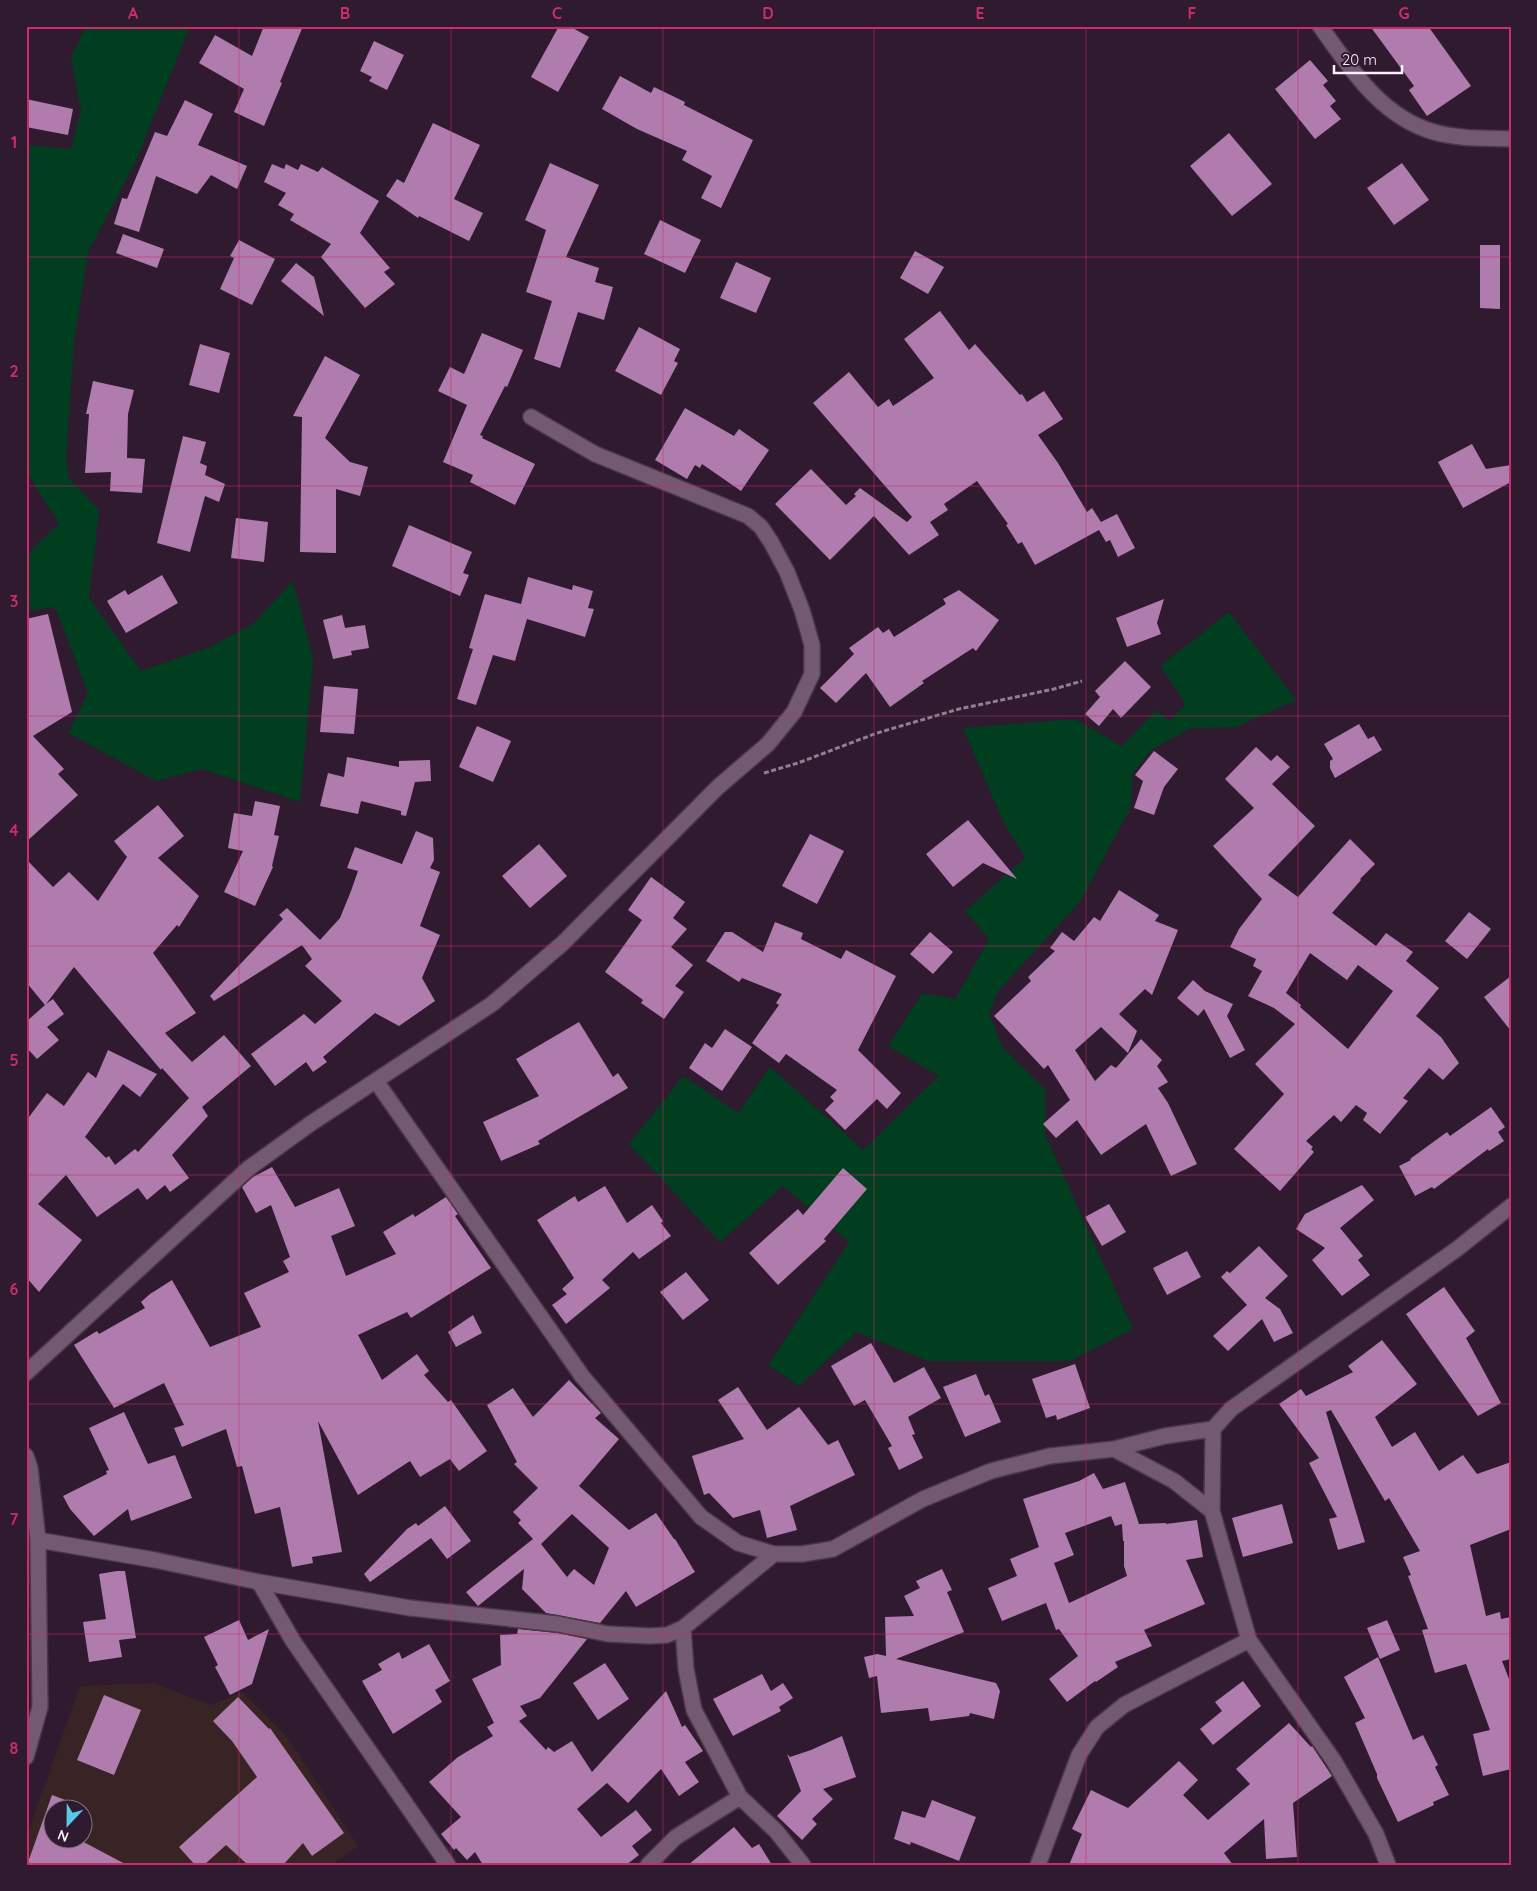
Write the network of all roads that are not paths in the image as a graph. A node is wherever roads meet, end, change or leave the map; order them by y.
1 (1320, 26) edge
2 (1511, 139) edge
3 (531, 417) dead end
4 (376, 1081) junction
5 (1511, 1206) edge
6 (26, 1373) edge
7 (1213, 1429) junction
8 (1114, 1449) junction
9 (26, 1456) edge
10 (1212, 1511) junction
11 (38, 1540) junction
12 (774, 1554) junction
13 (259, 1582) junction
14 (683, 1628) junction
15 (1249, 1640) junction
16 (26, 1757) edge
17 (740, 1797) junction
18 (448, 1865) edge
19 (648, 1865) edge
20 (803, 1865) edge
21 (1038, 1865) edge
22 (1388, 1865) edge

1 - 2 street
3 - 4 street
4 - 6 street
4 - 12 street
5 - 7 street
7 - 8 street
7 - 10 street
8 - 10 street
8 - 12 street
9 - 11 street
10 - 15 street
11 - 13 street
11 - 16 street
12 - 14 street
13 - 14 street
13 - 18 street
14 - 17 street
15 - 21 street
15 - 22 street
17 - 19 street
17 - 20 street

